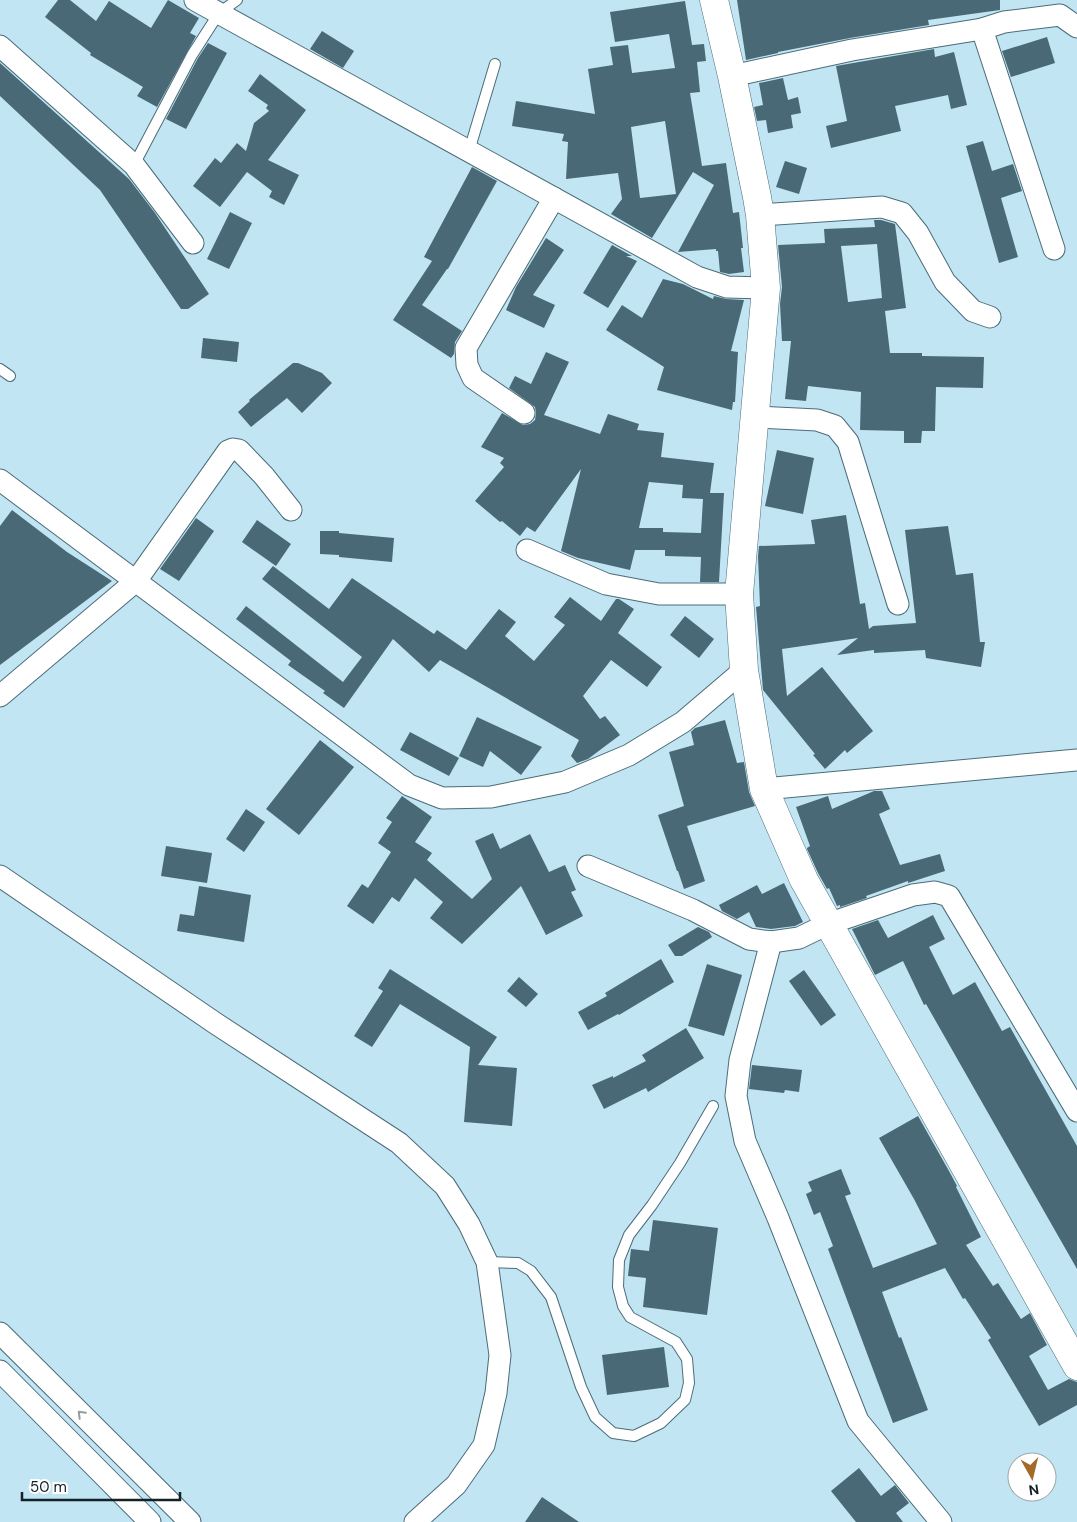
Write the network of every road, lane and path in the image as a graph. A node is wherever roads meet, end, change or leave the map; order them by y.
1 (195, 0) edge
2 (237, 0) edge
3 (714, 0) edge
4 (218, 13) junction
5 (1077, 27) edge
6 (982, 29) junction
7 (0, 46) edge
8 (495, 64) dead end
9 (732, 76) junction
10 (469, 151) junction
11 (134, 165) junction
12 (554, 198) junction
13 (760, 215) junction
14 (193, 243) dead end
15 (1054, 250) dead end
16 (766, 288) junction
17 (990, 317) dead end
18 (0, 369) edge
19 (10, 376) dead end
20 (524, 413) dead end
21 (756, 417) junction
22 (0, 480) edge
23 (291, 510) dead end
24 (527, 550) dead end
25 (136, 581) junction
26 (739, 594) junction
27 (898, 604) dead end
28 (744, 670) junction
29 (0, 696) edge
30 (1077, 760) edge
31 (764, 789) junction
32 (588, 866) dead end
33 (0, 876) edge
34 (828, 924) junction
35 (771, 942) junction
36 (713, 1106) dead end
37 (1077, 1111) edge
38 (487, 1262) junction
39 (0, 1333) edge
40 (1077, 1366) edge
41 (0, 1372) edge
42 (102, 1434) junction
43 (82, 1454) junction
44 (150, 1522) edge
45 (190, 1522) edge
46 (415, 1522) edge
47 (940, 1522) edge

1 - 4 street
2 - 4 lane
3 - 9 street
4 - 10 street
4 - 11 lane
5 - 6 street
6 - 9 street
6 - 15 street
7 - 11 street
8 - 10 lane
9 - 13 street
10 - 12 street
11 - 14 street
12 - 16 street
12 - 20 street
13 - 16 street
13 - 17 street
16 - 21 street
18 - 19 lane
21 - 26 street
21 - 27 street
22 - 25 street
23 - 25 street
24 - 26 street
25 - 28 street
25 - 29 street
26 - 28 street
28 - 31 street
30 - 31 street
31 - 34 street
32 - 35 street
33 - 38 street
34 - 35 street
34 - 37 street
34 - 40 street
35 - 47 street
36 - 38 lane
38 - 46 street
42 -> 39 street
41 - 43 street
42 - 43 street
42 - 45 street
43 - 44 street

